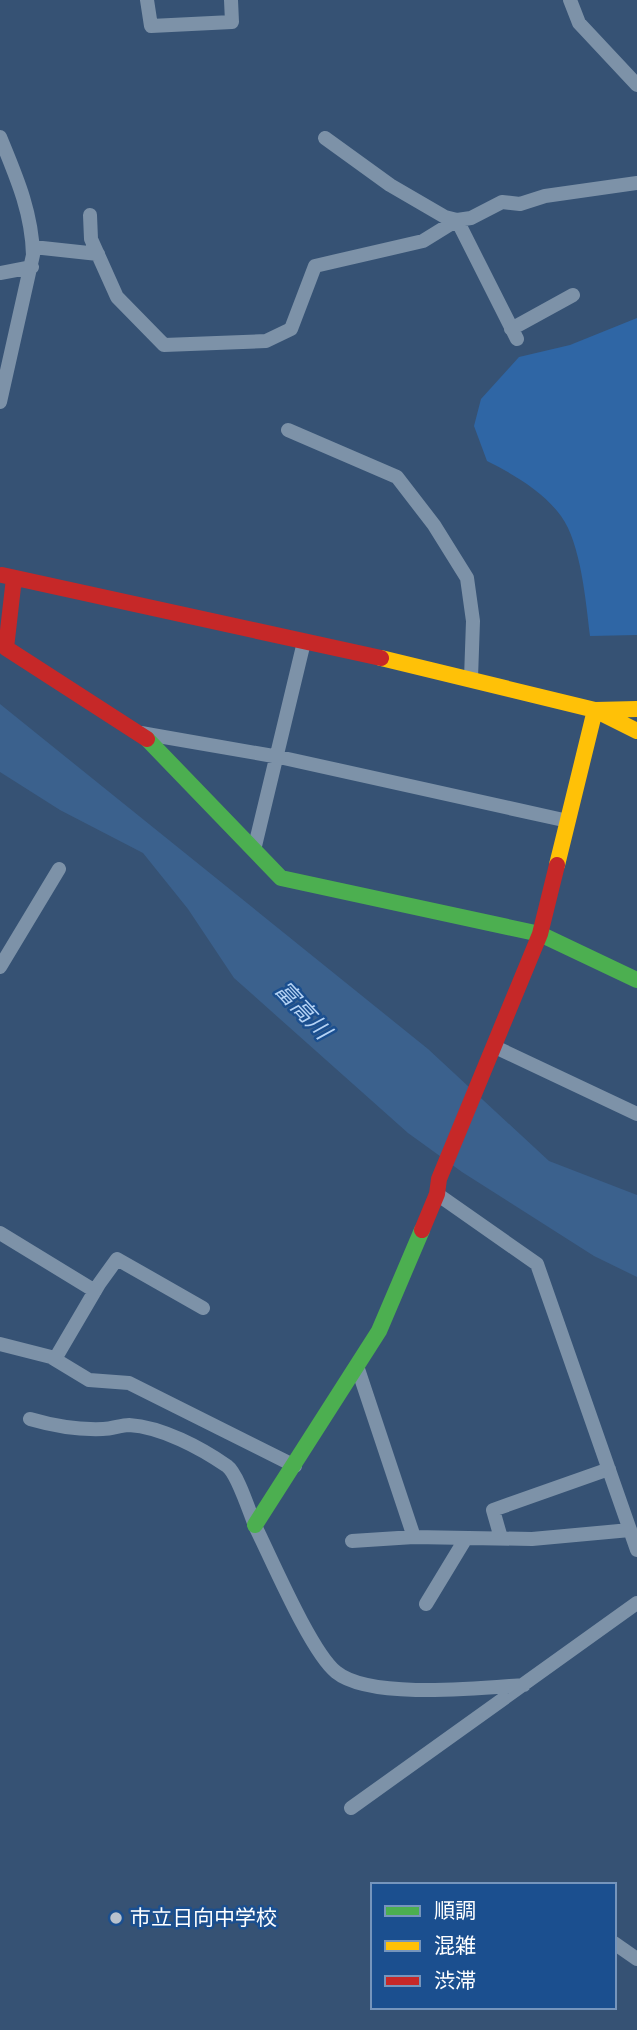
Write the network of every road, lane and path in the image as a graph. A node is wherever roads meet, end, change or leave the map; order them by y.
1 (147, 0) edge
2 (231, 0) edge
3 (570, 0) edge
4 (637, 85) edge
5 (326, 138) dead end
6 (2, 145) edge
7 (637, 183) edge
8 (90, 215) dead end
9 (457, 220) junction
10 (33, 247) junction
11 (98, 254) junction
12 (32, 267) junction
13 (0, 272) edge
14 (573, 295) dead end
15 (0, 402) edge
16 (288, 430) dead end
17 (7, 577) edge
18 (304, 642) junction
19 (471, 678) junction
20 (637, 709) edge
21 (595, 710) junction
22 (637, 731) edge
23 (141, 733) junction
24 (279, 757) junction
25 (568, 821) junction
26 (254, 850) junction
27 (59, 869) dead end
28 (540, 934) junction
29 (0, 967) edge
30 (637, 980) edge
31 (491, 1054) junction
32 (637, 1114) edge
33 (438, 1187) junction
34 (0, 1233) edge
35 (95, 1291) junction
36 (203, 1308) dead end
37 (0, 1344) edge
38 (55, 1359) junction
39 (357, 1366) junction
40 (30, 1419) dead end
41 (295, 1466) junction
42 (609, 1469) junction
43 (255, 1525) junction
44 (630, 1530) junction
45 (414, 1537) junction
46 (466, 1538) junction
47 (501, 1538) junction
48 (352, 1541) dead end
49 (637, 1550) edge
50 (637, 1603) edge
51 (426, 1604) dead end
52 (524, 1685) junction
53 (351, 1808) dead end
54 (616, 1944) edge
55 (637, 1959) edge

1 - 2 street
3 - 4 street
5 - 9 street
6 - 10 street
7 - 9 street
8 - 11 street
9 - 11 street
9 - 14 street
10 - 11 street
10 - 12 street
12 - 13 street
12 - 15 street
16 - 19 street
17 - 18 street
17 - 23 street
18 - 19 street
18 - 24 street
19 - 21 street
20 - 21 street
21 - 22 street
21 - 25 street
23 - 24 street
23 - 26 street
24 - 25 street
24 - 26 street
25 - 28 street
26 - 28 street
27 - 29 street
28 - 30 street
28 - 31 street
31 - 32 street
31 - 33 street
33 - 39 street
33 - 42 street
34 - 35 street
35 - 36 street
35 - 38 street
37 - 38 street
38 - 41 street
39 - 41 street
39 - 45 street
40 - 43 street
41 - 43 street
42 - 44 street
42 - 47 street
43 - 52 street
44 - 47 street
44 - 49 street
45 - 46 street
45 - 48 street
46 - 47 street
46 - 51 street
50 - 52 street
52 - 53 street
54 - 55 street

